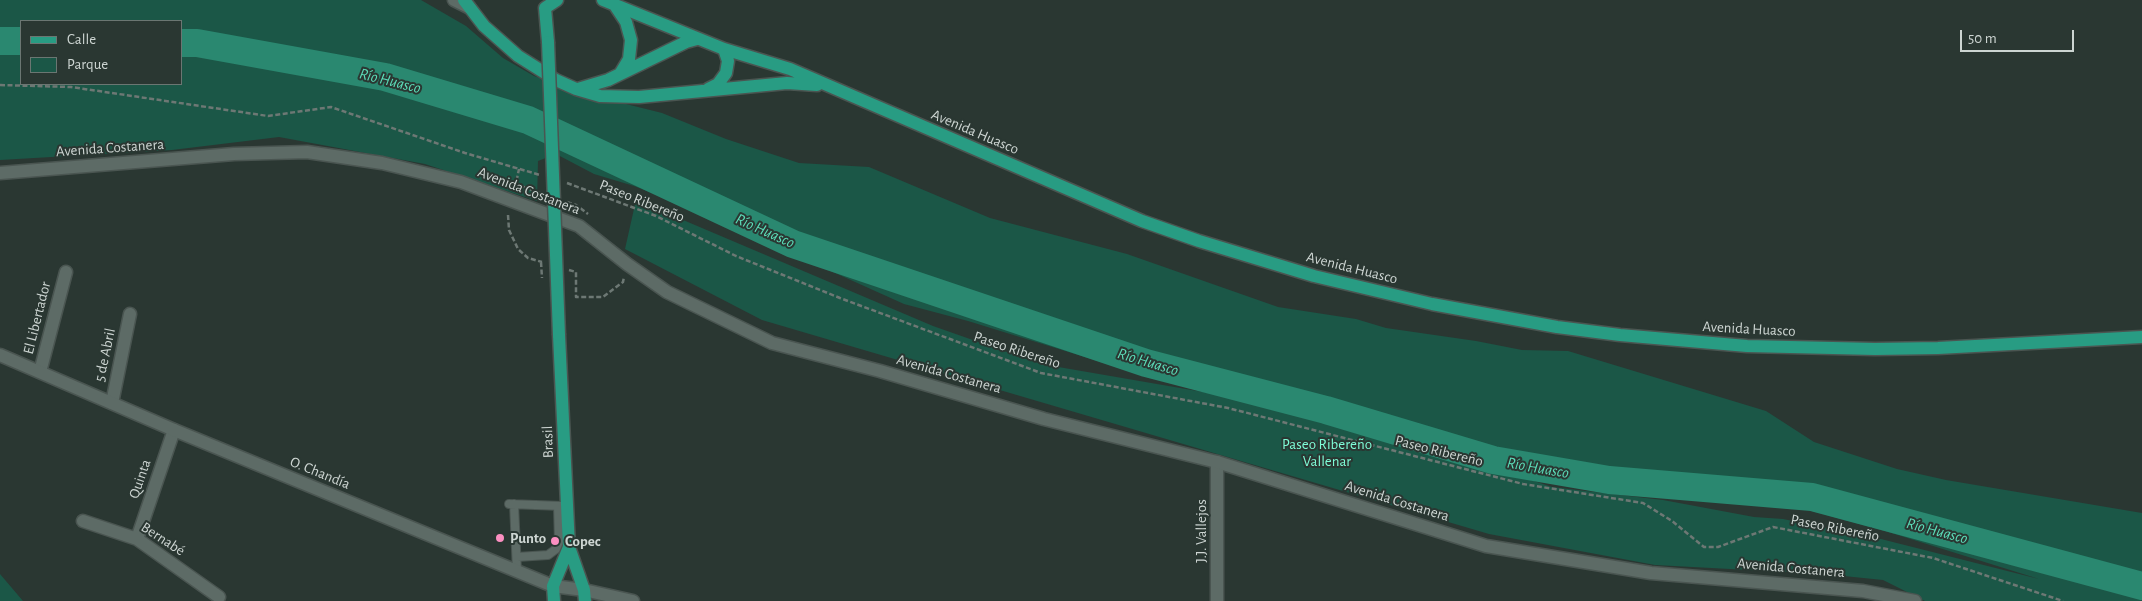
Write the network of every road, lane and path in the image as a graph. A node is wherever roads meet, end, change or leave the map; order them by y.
1 (454, 0) edge
2 (557, 0) edge
3 (608, 2) edge
4 (467, 4) edge
5 (544, 4) edge
6 (698, 39) junction
7 (724, 49) junction
8 (619, 75) junction
9 (0, 85) edge
10 (828, 86) junction
11 (576, 90) junction
12 (706, 90) junction
13 (0, 173) edge
14 (546, 177) dead end
15 (564, 182) dead end
16 (66, 272) dead end
17 (130, 314) dead end
18 (2142, 337) edge
19 (0, 355) edge
20 (40, 372) junction
21 (112, 403) junction
22 (174, 430) junction
23 (1217, 462) junction
24 (562, 506) junction
25 (83, 521) dead end
26 (137, 538) junction
27 (568, 548) junction
28 (517, 557) junction
29 (517, 572) junction
30 (553, 586) junction
31 (585, 596) edge
32 (1862, 596) edge
33 (219, 597) dead end
34 (554, 601) edge
35 (634, 601) edge
36 (1218, 601) edge
37 (1914, 601) edge
38 (2063, 601) edge

1 - 4 main road
2 - 5 main road
3 - 6 main road, Avenida Huasco
3 - 8 main road
4 - 11 main road
5 - 24 main road, Brasil, bridge
6 - 7 main road, Avenida Huasco
6 - 8 main road
7 - 10 main road, Avenida Huasco
7 - 12 main road
8 - 11 main road
9 - 14 path
10 - 12 main road
10 - 18 main road, Avenida Huasco
11 - 12 main road
13 - 23 main road, Avenida Costanera
15 - 38 path, Paseo Ribereño
16 - 20 main road, El Libertador
17 - 21 main road, 5 de Abril
19 - 20 main road, O. Chandía
20 - 21 main road, O. Chandía
21 - 22 main road, O. Chandía
22 - 26 main road, Quinta
22 - 29 main road, O. Chandía
23 - 32 main road, Avenida Costanera
23 - 36 main road, J.J. Vallejos
24 - 27 main road, Brasil
24 - 28 lane
24 - 28 lane
25 - 26 main road, Bernabé
26 - 33 main road, Bernabé
27 - 30 main road, Brasil
27 - 31 main road, Brasil
28 - 29 lane
29 - 30 main road, O. Chandía
30 - 31 main road, O. Chandía
30 - 34 main road, Brasil
31 - 35 main road, O. Chandía
32 - 37 main road, Avenida Costanera

